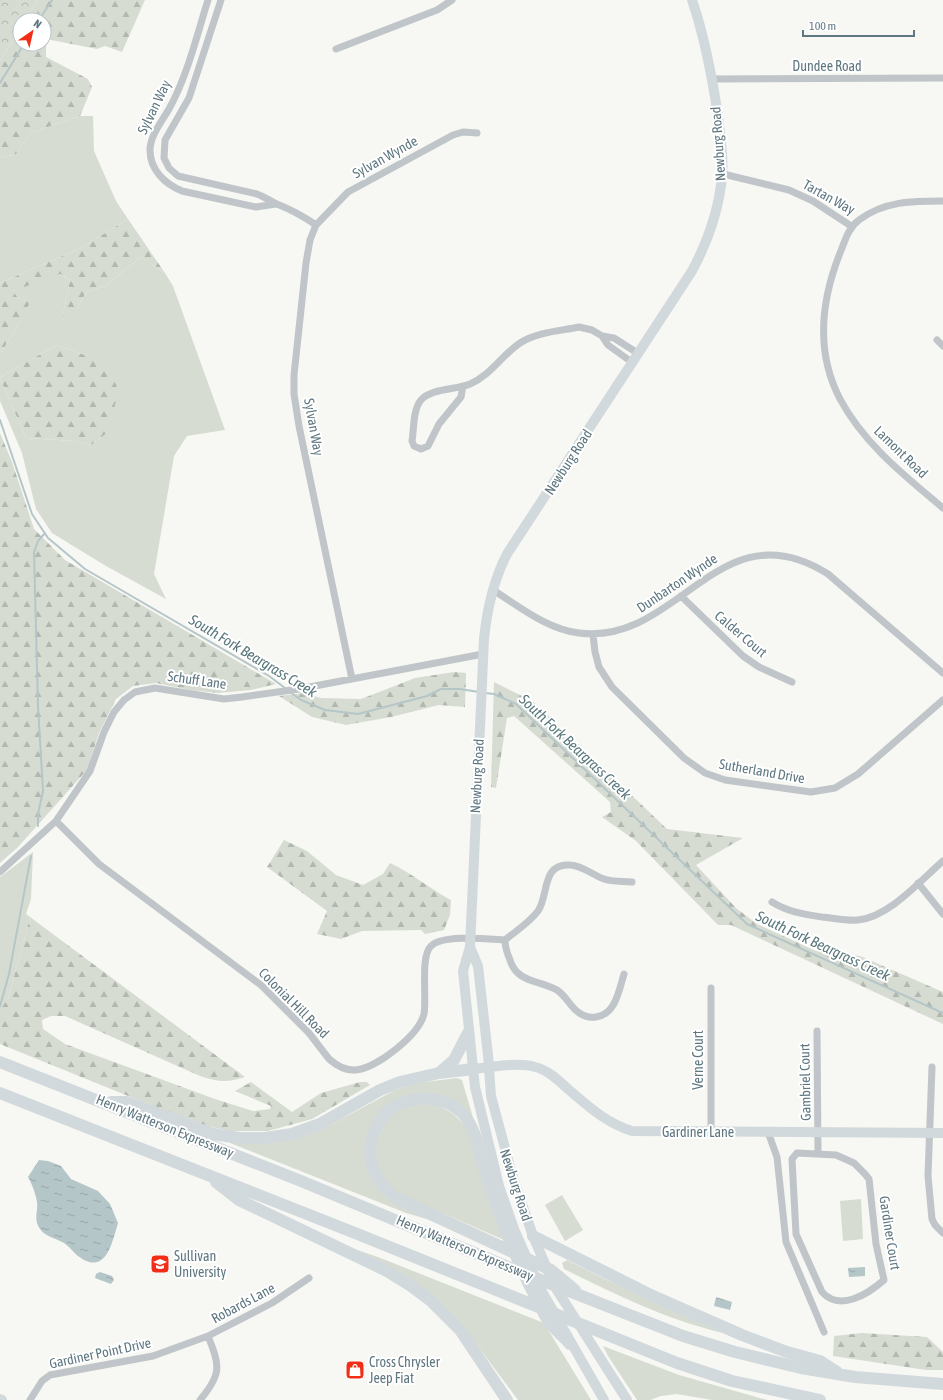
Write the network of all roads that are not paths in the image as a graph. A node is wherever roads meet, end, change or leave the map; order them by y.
1 (208, 0) edge
2 (221, 0) edge
3 (452, 0) edge
4 (692, 0) edge
5 (336, 49) dead end
6 (943, 78) edge
7 (712, 79) junction
8 (160, 124) junction
9 (170, 130) junction
10 (477, 133) dead end
11 (723, 174) junction
12 (943, 201) edge
13 (276, 204) junction
14 (316, 224) junction
15 (851, 226) junction
16 (937, 340) dead end
17 (943, 346) edge
18 (636, 359) junction
19 (463, 386) junction
20 (943, 508) edge
21 (493, 590) junction
22 (681, 596) junction
23 (593, 634) junction
24 (483, 654) junction
25 (943, 673) edge
26 (352, 678) junction
27 (792, 682) dead end
28 (943, 700) edge
29 (56, 821) junction
30 (943, 861) edge
31 (0, 872) edge
32 (632, 882) dead end
33 (918, 883) junction
34 (772, 902) dead end
35 (943, 914) edge
36 (505, 940) junction
37 (470, 943) junction
38 (624, 974) dead end
39 (711, 988) dead end
40 (817, 1031) dead end
41 (468, 1033) junction
42 (0, 1062) edge
43 (489, 1067) junction
44 (932, 1067) dead end
45 (473, 1069) junction
46 (439, 1073) junction
47 (0, 1093) edge
48 (106, 1103) junction
49 (711, 1132) junction
50 (768, 1132) junction
51 (818, 1132) junction
52 (930, 1133) junction
53 (943, 1133) edge
54 (818, 1153) junction
55 (205, 1174) junction
56 (943, 1233) edge
57 (533, 1236) junction
58 (309, 1278) dead end
59 (586, 1298) junction
60 (824, 1332) dead end
61 (208, 1336) junction
62 (570, 1344) junction
63 (841, 1375) junction
64 (943, 1384) edge
65 (30, 1400) edge
66 (200, 1400) edge
67 (507, 1400) edge
68 (604, 1400) edge
69 (627, 1400) edge
70 (820, 1400) edge

1 - 8 street, Sylvan Way
2 - 9 street, Sylvan Way
3 - 5 street
4 - 7 main road, Newburg Road
6 - 7 street, Dundee Road
7 - 11 main road, Newburg Road
8 - 9 street
8 - 13 street, Sylvan Way
9 - 13 street, Sylvan Way
10 - 14 street, Sylvan Wynde
11 - 15 street, Tartan Way
11 - 18 main road, Newburg Road
12 - 15 street, Tartan Way
13 - 14 street, Sylvan Way
14 - 26 street, Sylvan Way
15 - 20 street, Lamont Road
16 - 17 street
18 - 19 street
18 - 21 main road, Newburg Road
19 - 19 street
21 - 23 street, Dunbarton Wynde
21 - 24 main road, Newburg Road
22 - 23 street, Dunbarton Wynde
22 - 25 street, Dunbarton Wynde
22 - 27 street, Calder Court
23 - 28 street, Sutherland Drive
24 - 26 street, Schuff Lane
24 - 37 main road, Newburg Road
26 - 29 street, Schuff Lane
29 - 31 street, Schuff Lane
29 - 37 street, Colonial Hill Road
30 - 33 street
32 - 36 street
33 - 34 street
33 - 35 street
36 - 37 street, Colonial Hill Road
36 - 38 street
37 - 41 main road, Newburg Road
37 - 43 main road, Newburg Road
39 - 49 street, Verne Court
40 - 51 street, Gambriel Court
41 - 45 main road, Newburg Road
41 - 46 highway
42 - 48 highway, Henry Watterson Expressway
43 - 45 main road, Gardiner Lane
43 - 49 main road, Gardiner Lane
43 - 57 main road, Newburg Road
44 - 52 street
45 - 46 highway
45 - 62 main road, Newburg Road
46 - 48 highway
47 - 55 highway, Henry Watterson Expressway
48 - 59 highway, Henry Watterson Expressway
49 - 50 main road, Gardiner Lane
50 - 51 main road, Gardiner Lane
50 - 60 street
51 - 52 main road, Gardiner Lane
51 - 54 street
52 - 53 main road, Gardiner Lane
52 - 56 street
54 - 54 street, Gardiner Court
55 - 67 highway
55 - 70 highway, Henry Watterson Expressway
57 - 63 highway
57 - 69 main road, Newburg Road
58 - 61 street, Robards Lane
59 - 62 highway
59 - 63 highway, Henry Watterson Expressway
61 - 65 street, Gardiner Point Drive
61 - 66 street, Robards Lane
62 - 68 main road, Newburg Road
63 - 64 highway, Henry Watterson Expressway

